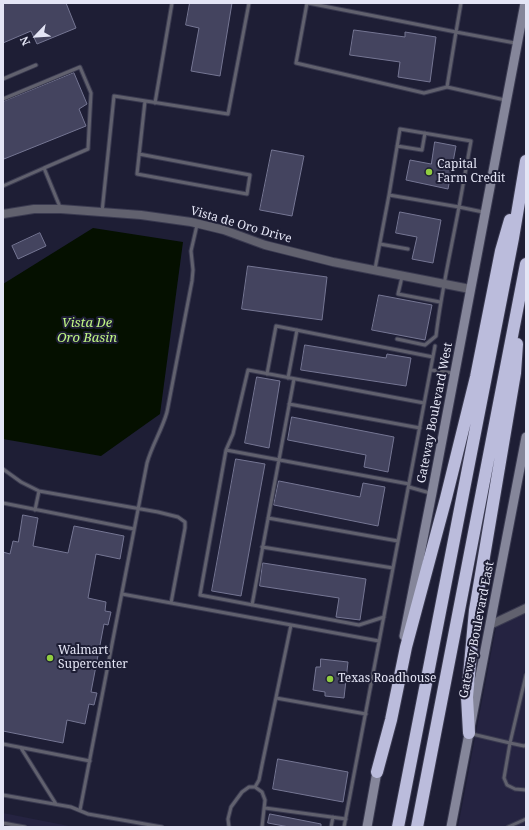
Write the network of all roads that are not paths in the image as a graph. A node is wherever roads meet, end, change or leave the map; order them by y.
1 (172, 3) edge
2 (249, 3) edge
3 (308, 3) edge
4 (461, 3) edge
5 (525, 3) edge
6 (456, 32) junction
7 (517, 44) junction
8 (36, 65) dead end
9 (3, 79) edge
10 (447, 87) junction
11 (3, 99) edge
12 (506, 100) junction
13 (145, 101) junction
14 (155, 103) junction
15 (425, 133) junction
16 (397, 146) junction
17 (139, 154) junction
18 (526, 161) edge
19 (44, 168) junction
20 (523, 179) junction
21 (3, 186) edge
22 (388, 195) junction
23 (459, 207) junction
24 (61, 209) junction
25 (102, 212) junction
26 (485, 212) junction
27 (3, 214) edge
28 (197, 223) junction
29 (380, 244) junction
30 (408, 249) dead end
31 (526, 264) edge
32 (374, 270) junction
33 (402, 276) junction
34 (445, 284) junction
35 (470, 289) junction
36 (440, 302) junction
37 (518, 303) junction
38 (297, 330) junction
39 (397, 339) dead end
40 (435, 346) dead end
41 (433, 357) junction
42 (431, 370) junction
43 (267, 374) junction
44 (454, 374) junction
45 (288, 378) junction
46 (294, 379) junction
47 (424, 403) junction
48 (289, 404) junction
49 (420, 428) junction
50 (526, 437) edge
51 (226, 450) junction
52 (279, 461) junction
53 (3, 469) edge
54 (409, 486) junction
55 (39, 491) junction
56 (432, 493) junction
57 (3, 503) edge
58 (139, 508) junction
59 (36, 510) junction
60 (268, 518) junction
61 (134, 529) junction
62 (398, 541) junction
63 (262, 547) junction
64 (393, 568) junction
65 (122, 594) junction
66 (171, 603) junction
67 (252, 605) junction
68 (526, 608) edge
69 (384, 617) junction
70 (291, 625) junction
71 (490, 626) junction
72 (379, 641) junction
73 (526, 675) edge
74 (525, 680) edge
75 (276, 698) junction
76 (366, 714) junction
77 (469, 733) junction
78 (510, 743) junction
79 (3, 744) edge
80 (526, 745) edge
81 (21, 748) junction
82 (90, 761) junction
83 (376, 772) junction
84 (255, 787) junction
85 (526, 790) edge
86 (3, 795) edge
87 (56, 804) junction
88 (265, 808) junction
89 (80, 810) junction
90 (333, 817) junction
91 (346, 819) junction
92 (526, 819) edge
93 (3, 823) edge
94 (24, 827) edge
95 (162, 827) edge
96 (229, 827) edge
97 (262, 827) edge
98 (331, 827) edge
99 (344, 827) edge
100 (367, 827) edge
101 (398, 827) edge
102 (417, 827) edge
103 (451, 827) edge
104 (508, 827) edge

1 - 14 lane
2 - 14 lane
3 - 6 lane
3 - 10 lane
4 - 6 lane
5 - 7 main road, Gateway Boulevard West
6 - 7 lane
6 - 10 lane
7 - 12 main road, Gateway Boulevard West
8 - 9 lane
10 - 12 lane
11 - 19 lane
12 - 26 main road, Gateway Boulevard West
13 - 14 lane
13 - 17 lane
13 - 25 lane
15 - 16 lane
15 - 16 lane
15 - 23 lane
16 - 22 lane
17 - 17 lane
18 - 20 highway
19 - 21 lane
19 - 24 lane
20 - 83 highway
20 - 101 highway
22 - 23 lane
22 - 29 lane
23 - 26 lane
23 - 34 lane
24 - 25 street, Vista de Oro Drive
24 - 27 street, Vista de Oro Drive
25 - 28 street, Vista de Oro Drive
26 - 35 main road, Gateway Boulevard West
28 - 32 street, Vista de Oro Drive
28 - 58 lane
29 - 30 lane
29 - 32 lane
31 - 37 highway
32 - 33 street, Vista de Oro Drive
33 - 34 street, Vista de Oro Drive
33 - 36 lane
34 - 35 street, Vista de Oro Drive
34 - 36 lane
35 - 44 main road, Gateway Boulevard West
36 - 39 lane
37 - 77 highway
37 - 102 highway
38 - 41 lane
38 - 43 lane
38 - 45 lane
40 - 41 lane
41 - 42 lane
42 - 44 lane
42 - 47 lane
43 - 45 lane
43 - 51 lane
44 - 56 main road, Gateway Boulevard West
45 - 46 lane
46 - 47 lane
46 - 48 lane
47 - 49 lane
48 - 49 lane
48 - 52 lane
49 - 54 lane
50 - 71 main road, Gateway Boulevard East
51 - 52 lane
51 - 67 lane
52 - 54 lane
52 - 60 lane
53 - 55 lane
54 - 56 lane
54 - 62 lane
55 - 58 lane
55 - 59 lane
56 - 83 main road, Gateway Boulevard West
57 - 59 lane
58 - 61 lane
58 - 66 lane
59 - 61 lane
60 - 62 lane
60 - 63 lane
61 - 65 lane
62 - 64 lane
63 - 64 lane
63 - 67 lane
64 - 69 lane
65 - 66 lane
65 - 82 lane
66 - 70 lane
67 - 69 lane
68 - 71 street
69 - 72 lane
70 - 72 lane
70 - 75 lane
71 - 77 main road, Gateway Boulevard East
72 - 76 lane
73 - 74 lane
74 - 78 lane
75 - 76 lane
75 - 84 lane
76 - 91 lane
77 - 78 lane
77 - 103 main road, Gateway Boulevard East
78 - 80 lane
78 - 85 lane
79 - 81 lane
81 - 82 lane
81 - 87 lane
82 - 89 lane
83 - 100 main road, Gateway Boulevard West
84 - 88 lane
84 - 96 lane
86 - 87 lane
87 - 89 lane
88 - 90 lane
88 - 97 lane
89 - 95 lane
90 - 91 lane
90 - 98 lane
91 - 99 lane
92 - 104 lane
93 - 94 lane

